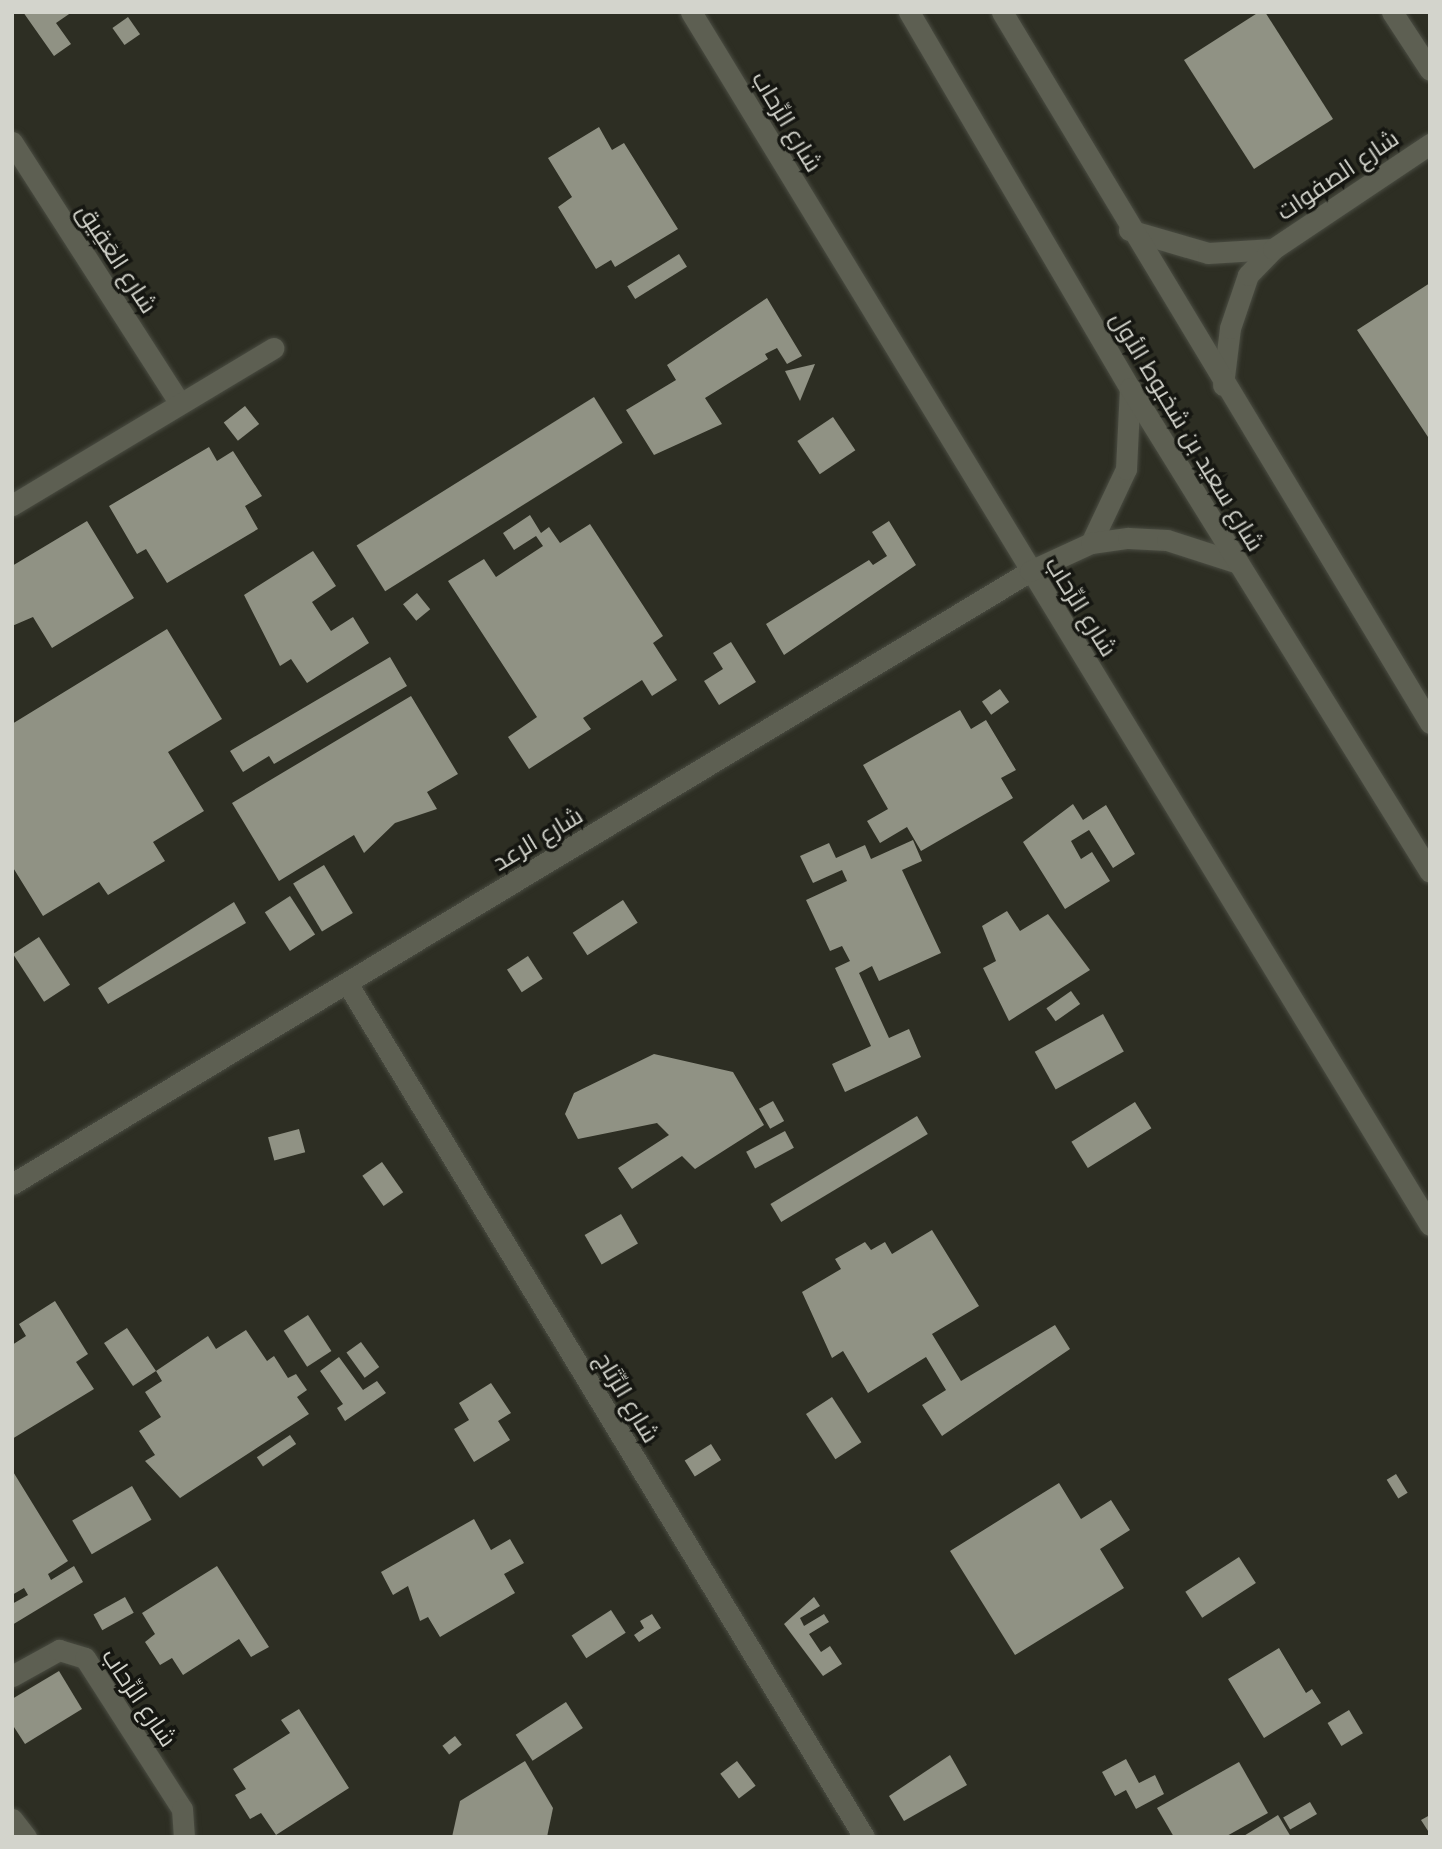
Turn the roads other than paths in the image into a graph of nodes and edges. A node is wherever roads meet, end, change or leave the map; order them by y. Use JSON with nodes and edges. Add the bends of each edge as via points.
{"nodes":[{"id":1,"x":691,"y":12,"type":"edge"},
{"id":2,"x":909,"y":12,"type":"edge"},
{"id":3,"x":1002,"y":12,"type":"edge"},
{"id":4,"x":1391,"y":12,"type":"edge"},
{"id":5,"x":1430,"y":70,"type":"edge"},
{"id":6,"x":12,"y":142,"type":"edge"},
{"id":7,"x":1430,"y":144,"type":"edge"},
{"id":8,"x":1129,"y":230,"type":"junction"},
{"id":9,"x":1273,"y":249,"type":"junction"},
{"id":10,"x":273,"y":348,"type":"dead end"},
{"id":11,"x":1223,"y":384,"type":"junction"},
{"id":12,"x":1130,"y":388,"type":"junction"},
{"id":13,"x":179,"y":402,"type":"junction"},
{"id":14,"x":12,"y":505,"type":"edge"},
{"id":15,"x":1091,"y":543,"type":"junction"},
{"id":16,"x":1238,"y":563,"type":"junction"},
{"id":17,"x":1030,"y":571,"type":"junction"},
{"id":18,"x":1430,"y":723,"type":"edge"},
{"id":19,"x":1430,"y":872,"type":"edge"},
{"id":20,"x":347,"y":983,"type":"junction"},
{"id":21,"x":12,"y":1184,"type":"edge"},
{"id":22,"x":1430,"y":1225,"type":"edge"},
{"id":23,"x":12,"y":1676,"type":"edge"},
{"id":24,"x":12,"y":1819,"type":"edge"},
{"id":25,"x":26,"y":1837,"type":"edge"},
{"id":26,"x":184,"y":1837,"type":"edge"},
{"id":27,"x":864,"y":1837,"type":"edge"}],
"edges":[{"from":1,"to":17,"type":"street","name":"شارع الرِّحاب"},
{"from":2,"to":12,"type":"street","name":"شارع سعيد بن شخبوط الأول"},
{"from":3,"to":8,"type":"street"},
{"from":4,"to":5,"type":"street"},
{"from":6,"to":13,"type":"street","name":"شارع العَقِيق"},
{"from":7,"to":9,"type":"street","name":"شارع الصفوات"},
{"from":8,"to":9,"type":"street","name":"شارع الصفوات","via":[[1208,253]]},
{"from":8,"to":11,"type":"street"},
{"from":9,"to":11,"type":"street","name":"شارع الصفوات","via":[[1248,275],[1238,301]]},
{"from":10,"to":13,"type":"street"},
{"from":11,"to":18,"type":"street"},
{"from":12,"to":15,"type":"street","via":[[1126,469]]},
{"from":12,"to":16,"type":"street","name":"شارع سعيد بن شخبوط الأول"},
{"from":13,"to":14,"type":"street"},
{"from":15,"to":16,"type":"street","name":"شارع الرعد","via":[[1167,540]]},
{"from":15,"to":17,"type":"street","name":"شارع الرعد"},
{"from":16,"to":19,"type":"street","name":"شارع سعيد بن شخبوط الأول"},
{"from":17,"to":20,"type":"street","name":"شارع الرعد"},
{"from":17,"to":22,"type":"street","name":"شارع الرِّحاب"},
{"from":20,"to":21,"type":"street","name":"شارع الرعد"},
{"from":20,"to":27,"type":"street","name":"شارع الرِّتَاج"},
{"from":23,"to":26,"type":"street","name":"شارع الرِّحاب","via":[[58,1650],[85,1658],[181,1809]]},
{"from":24,"to":25,"type":"street"}]}
